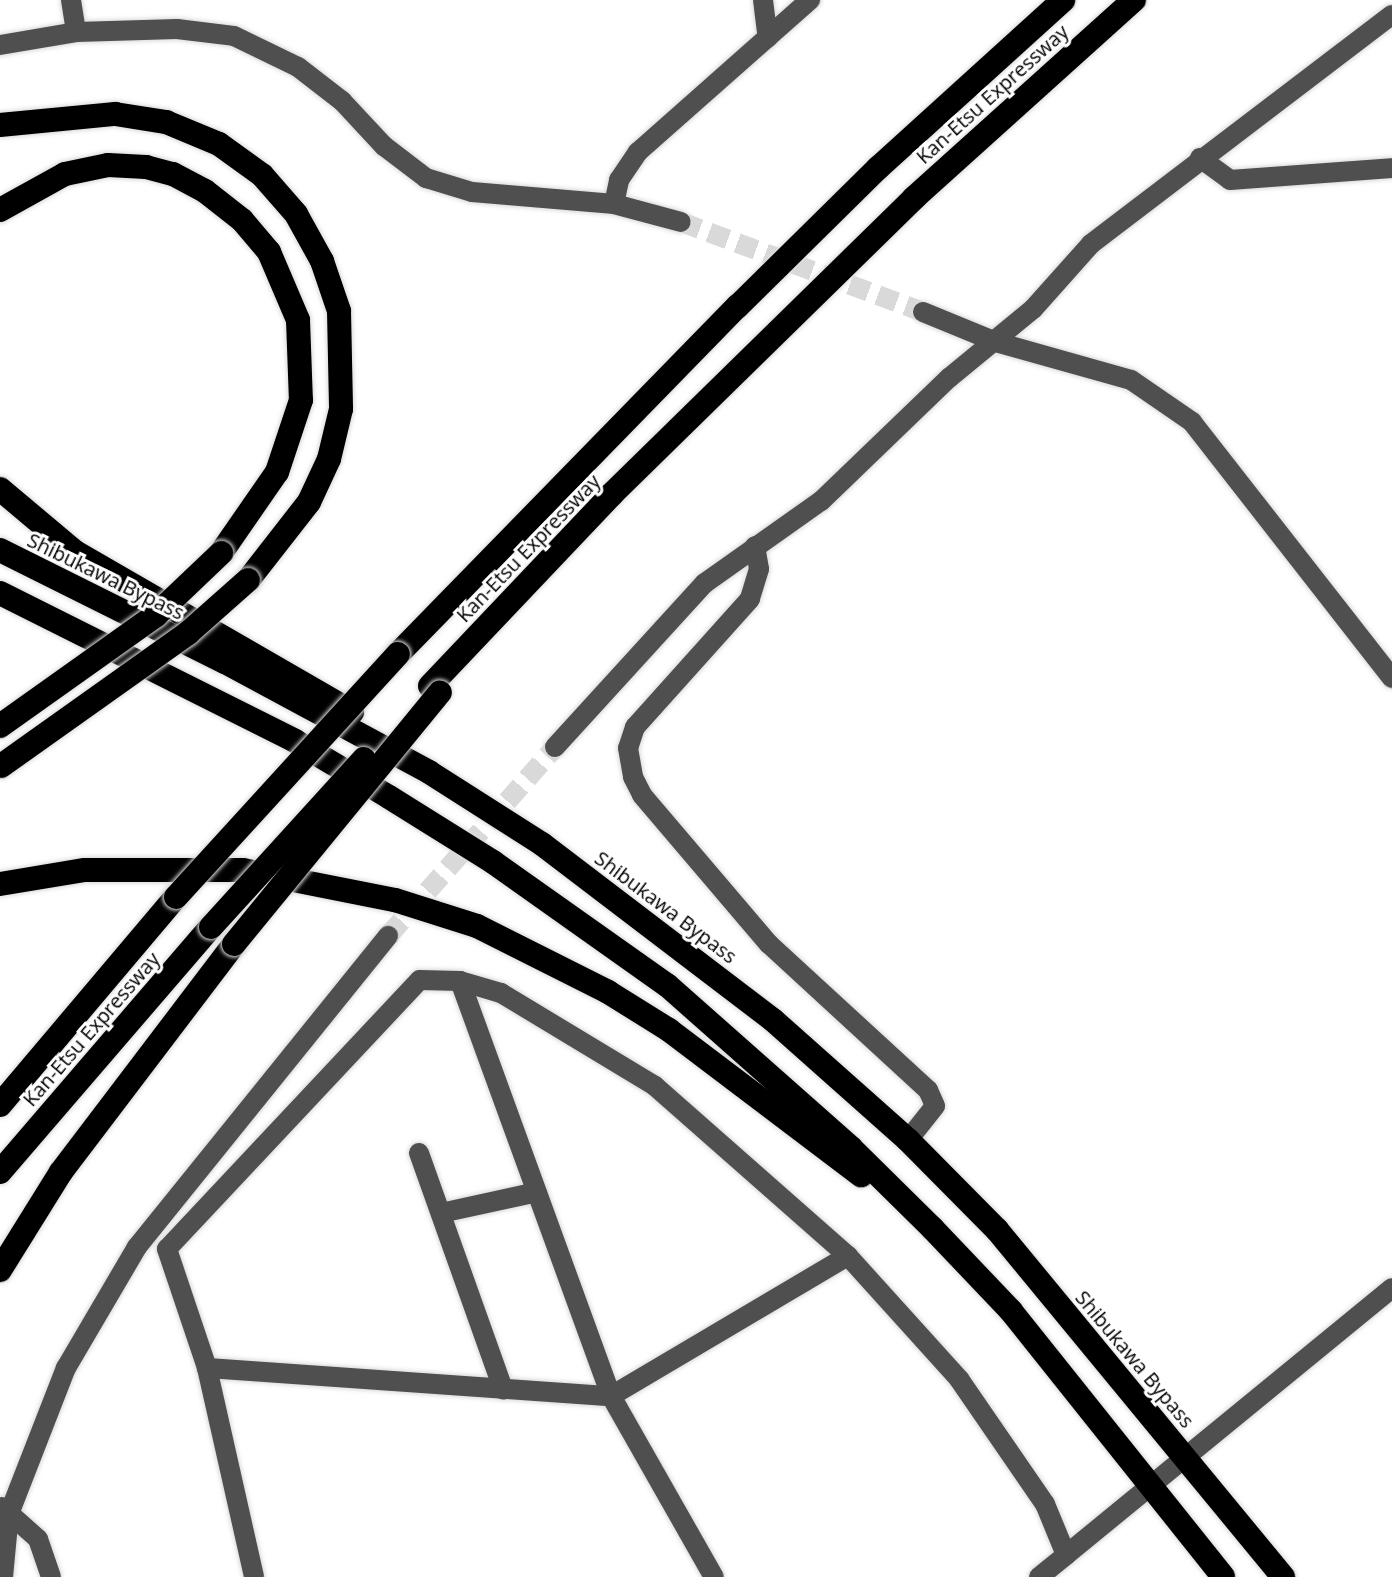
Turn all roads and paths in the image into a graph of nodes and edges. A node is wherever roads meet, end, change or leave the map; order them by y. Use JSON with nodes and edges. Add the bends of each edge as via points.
{"nodes":[{"id":1,"x":71,"y":0,"type":"edge"},
{"id":2,"x":763,"y":0,"type":"edge"},
{"id":3,"x":810,"y":0,"type":"edge"},
{"id":4,"x":1063,"y":0,"type":"edge"},
{"id":5,"x":1134,"y":0,"type":"edge"},
{"id":6,"x":1392,"y":15,"type":"edge"},
{"id":7,"x":76,"y":32,"type":"junction"},
{"id":8,"x":768,"y":38,"type":"junction"},
{"id":9,"x":0,"y":45,"type":"edge"},
{"id":10,"x":0,"y":125,"type":"edge"},
{"id":11,"x":1200,"y":158,"type":"junction"},
{"id":12,"x":1392,"y":168,"type":"edge"},
{"id":13,"x":614,"y":204,"type":"junction"},
{"id":14,"x":0,"y":210,"type":"edge"},
{"id":15,"x":681,"y":222,"type":"tunnel mouth"},
{"id":16,"x":923,"y":312,"type":"tunnel mouth"},
{"id":17,"x":996,"y":342,"type":"junction"},
{"id":18,"x":0,"y":489,"type":"edge"},
{"id":19,"x":755,"y":546,"type":"junction"},
{"id":20,"x":0,"y":550,"type":"edge"},
{"id":21,"x":0,"y":593,"type":"edge"},
{"id":22,"x":1392,"y":678,"type":"edge"},
{"id":23,"x":435,"y":689,"type":"junction"},
{"id":24,"x":0,"y":726,"type":"edge"},
{"id":25,"x":555,"y":747,"type":"tunnel mouth"},
{"id":26,"x":0,"y":766,"type":"edge"},
{"id":27,"x":542,"y":844,"type":"junction"},
{"id":28,"x":0,"y":884,"type":"edge"},
{"id":29,"x":388,"y":936,"type":"tunnel mouth"},
{"id":30,"x":460,"y":981,"type":"junction"},
{"id":31,"x":0,"y":1105,"type":"edge"},
{"id":32,"x":908,"y":1140,"type":"junction"},
{"id":33,"x":419,"y":1153,"type":"dead end"},
{"id":34,"x":0,"y":1172,"type":"edge"},
{"id":35,"x":537,"y":1192,"type":"junction"},
{"id":36,"x":441,"y":1213,"type":"junction"},
{"id":37,"x":933,"y":1229,"type":"junction"},
{"id":38,"x":137,"y":1247,"type":"junction"},
{"id":39,"x":167,"y":1249,"type":"junction"},
{"id":40,"x":848,"y":1256,"type":"junction"},
{"id":41,"x":0,"y":1270,"type":"edge"},
{"id":42,"x":1392,"y":1288,"type":"edge"},
{"id":43,"x":207,"y":1368,"type":"junction"},
{"id":44,"x":503,"y":1389,"type":"junction"},
{"id":45,"x":611,"y":1396,"type":"junction"},
{"id":46,"x":1184,"y":1456,"type":"junction"},
{"id":47,"x":1149,"y":1484,"type":"junction"},
{"id":48,"x":5,"y":1510,"type":"edge"},
{"id":49,"x":1066,"y":1555,"type":"junction"},
{"id":50,"x":3,"y":1577,"type":"edge"},
{"id":51,"x":51,"y":1577,"type":"edge"},
{"id":52,"x":254,"y":1577,"type":"edge"},
{"id":53,"x":714,"y":1577,"type":"edge"},
{"id":54,"x":1039,"y":1577,"type":"edge"},
{"id":55,"x":1223,"y":1577,"type":"edge"},
{"id":56,"x":1283,"y":1577,"type":"edge"}],
"edges":[{"from":1,"to":7,"type":"street"},
{"from":2,"to":8,"type":"street"},
{"from":3,"to":8,"type":"street"},
{"from":4,"to":31,"type":"highway","name":"Kan-Etsu Expressway","bridge":true,"via":[[770,274],[398,654],[176,897]]},
{"from":5,"to":23,"type":"highway","name":"Kan-Etsu Expressway","via":[[902,209],[510,602]]},
{"from":6,"to":11,"type":"street"},
{"from":7,"to":9,"type":"street"},
{"from":7,"to":13,"type":"street","via":[[177,29],[234,36],[298,67],[426,178],[472,192]]},
{"from":8,"to":13,"type":"street","via":[[638,152],[619,180]]},
{"from":10,"to":26,"type":"highway","bridge":true,"via":[[115,114],[166,122],[262,175],[296,214],[322,261],[339,311],[341,409],[329,459],[309,502],[248,580],[188,633]]},
{"from":11,"to":12,"type":"street","via":[[1230,180]]},
{"from":11,"to":17,"type":"street","via":[[1091,244]]},
{"from":13,"to":15,"type":"street"},
{"from":14,"to":24,"type":"highway","bridge":true,"via":[[65,174],[108,165],[173,174],[205,191],[242,220],[269,252],[298,320],[301,400],[277,472],[221,553],[156,615]]},
{"from":16,"to":17,"type":"street"},
{"from":17,"to":19,"type":"street","via":[[949,378],[821,501]]},
{"from":17,"to":22,"type":"street","via":[[1131,380],[1192,422]]},
{"from":18,"to":27,"type":"highway","via":[[75,552],[323,693],[443,770]]},
{"from":19,"to":25,"type":"street","via":[[705,583]]},
{"from":19,"to":32,"type":"street","via":[[759,569],[750,599],[635,727],[628,748],[633,777],[642,795],[769,944],[928,1090],[935,1106]]},
{"from":20,"to":27,"type":"highway","name":"Shibukawa Bypass","via":[[321,712]]},
{"from":21,"to":37,"type":"highway","via":[[295,741],[493,862],[667,985],[851,1148]]},
{"from":23,"to":34,"type":"highway","name":"Kan-Etsu Expressway","bridge":true,"via":[[211,927]]},
{"from":23,"to":41,"type":"highway","bridge":true,"via":[[61,1172]]},
{"from":27,"to":32,"type":"highway","name":"Shibukawa Bypass","via":[[773,1020]]},
{"from":28,"to":37,"type":"highway","via":[[99,870],[243,870],[395,900],[477,926],[608,992],[669,1030]]},
{"from":29,"to":38,"type":"street"},
{"from":30,"to":35,"type":"street"},
{"from":30,"to":39,"type":"street","via":[[420,980]]},
{"from":30,"to":40,"type":"street","via":[[501,993],[655,1086]]},
{"from":32,"to":46,"type":"highway","name":"Shibukawa Bypass","via":[[997,1230]]},
{"from":33,"to":36,"type":"street"},
{"from":35,"to":36,"type":"street"},
{"from":35,"to":45,"type":"street"},
{"from":36,"to":44,"type":"street"},
{"from":37,"to":47,"type":"highway","via":[[1011,1311]]},
{"from":38,"to":39,"type":"street"},
{"from":38,"to":48,"type":"street","via":[[66,1368]]},
{"from":39,"to":43,"type":"street"},
{"from":40,"to":45,"type":"street"},
{"from":40,"to":49,"type":"street","via":[[959,1379],[1045,1504]]},
{"from":42,"to":46,"type":"street"},
{"from":43,"to":44,"type":"street"},
{"from":43,"to":52,"type":"street"},
{"from":44,"to":45,"type":"street"},
{"from":45,"to":53,"type":"street"},
{"from":46,"to":47,"type":"street"},
{"from":46,"to":56,"type":"highway","name":"Shibukawa Bypass"},
{"from":47,"to":49,"type":"street"},
{"from":47,"to":55,"type":"highway"},
{"from":48,"to":50,"type":"street"},
{"from":48,"to":51,"type":"street","via":[[38,1539]]},
{"from":49,"to":54,"type":"street"}]}
